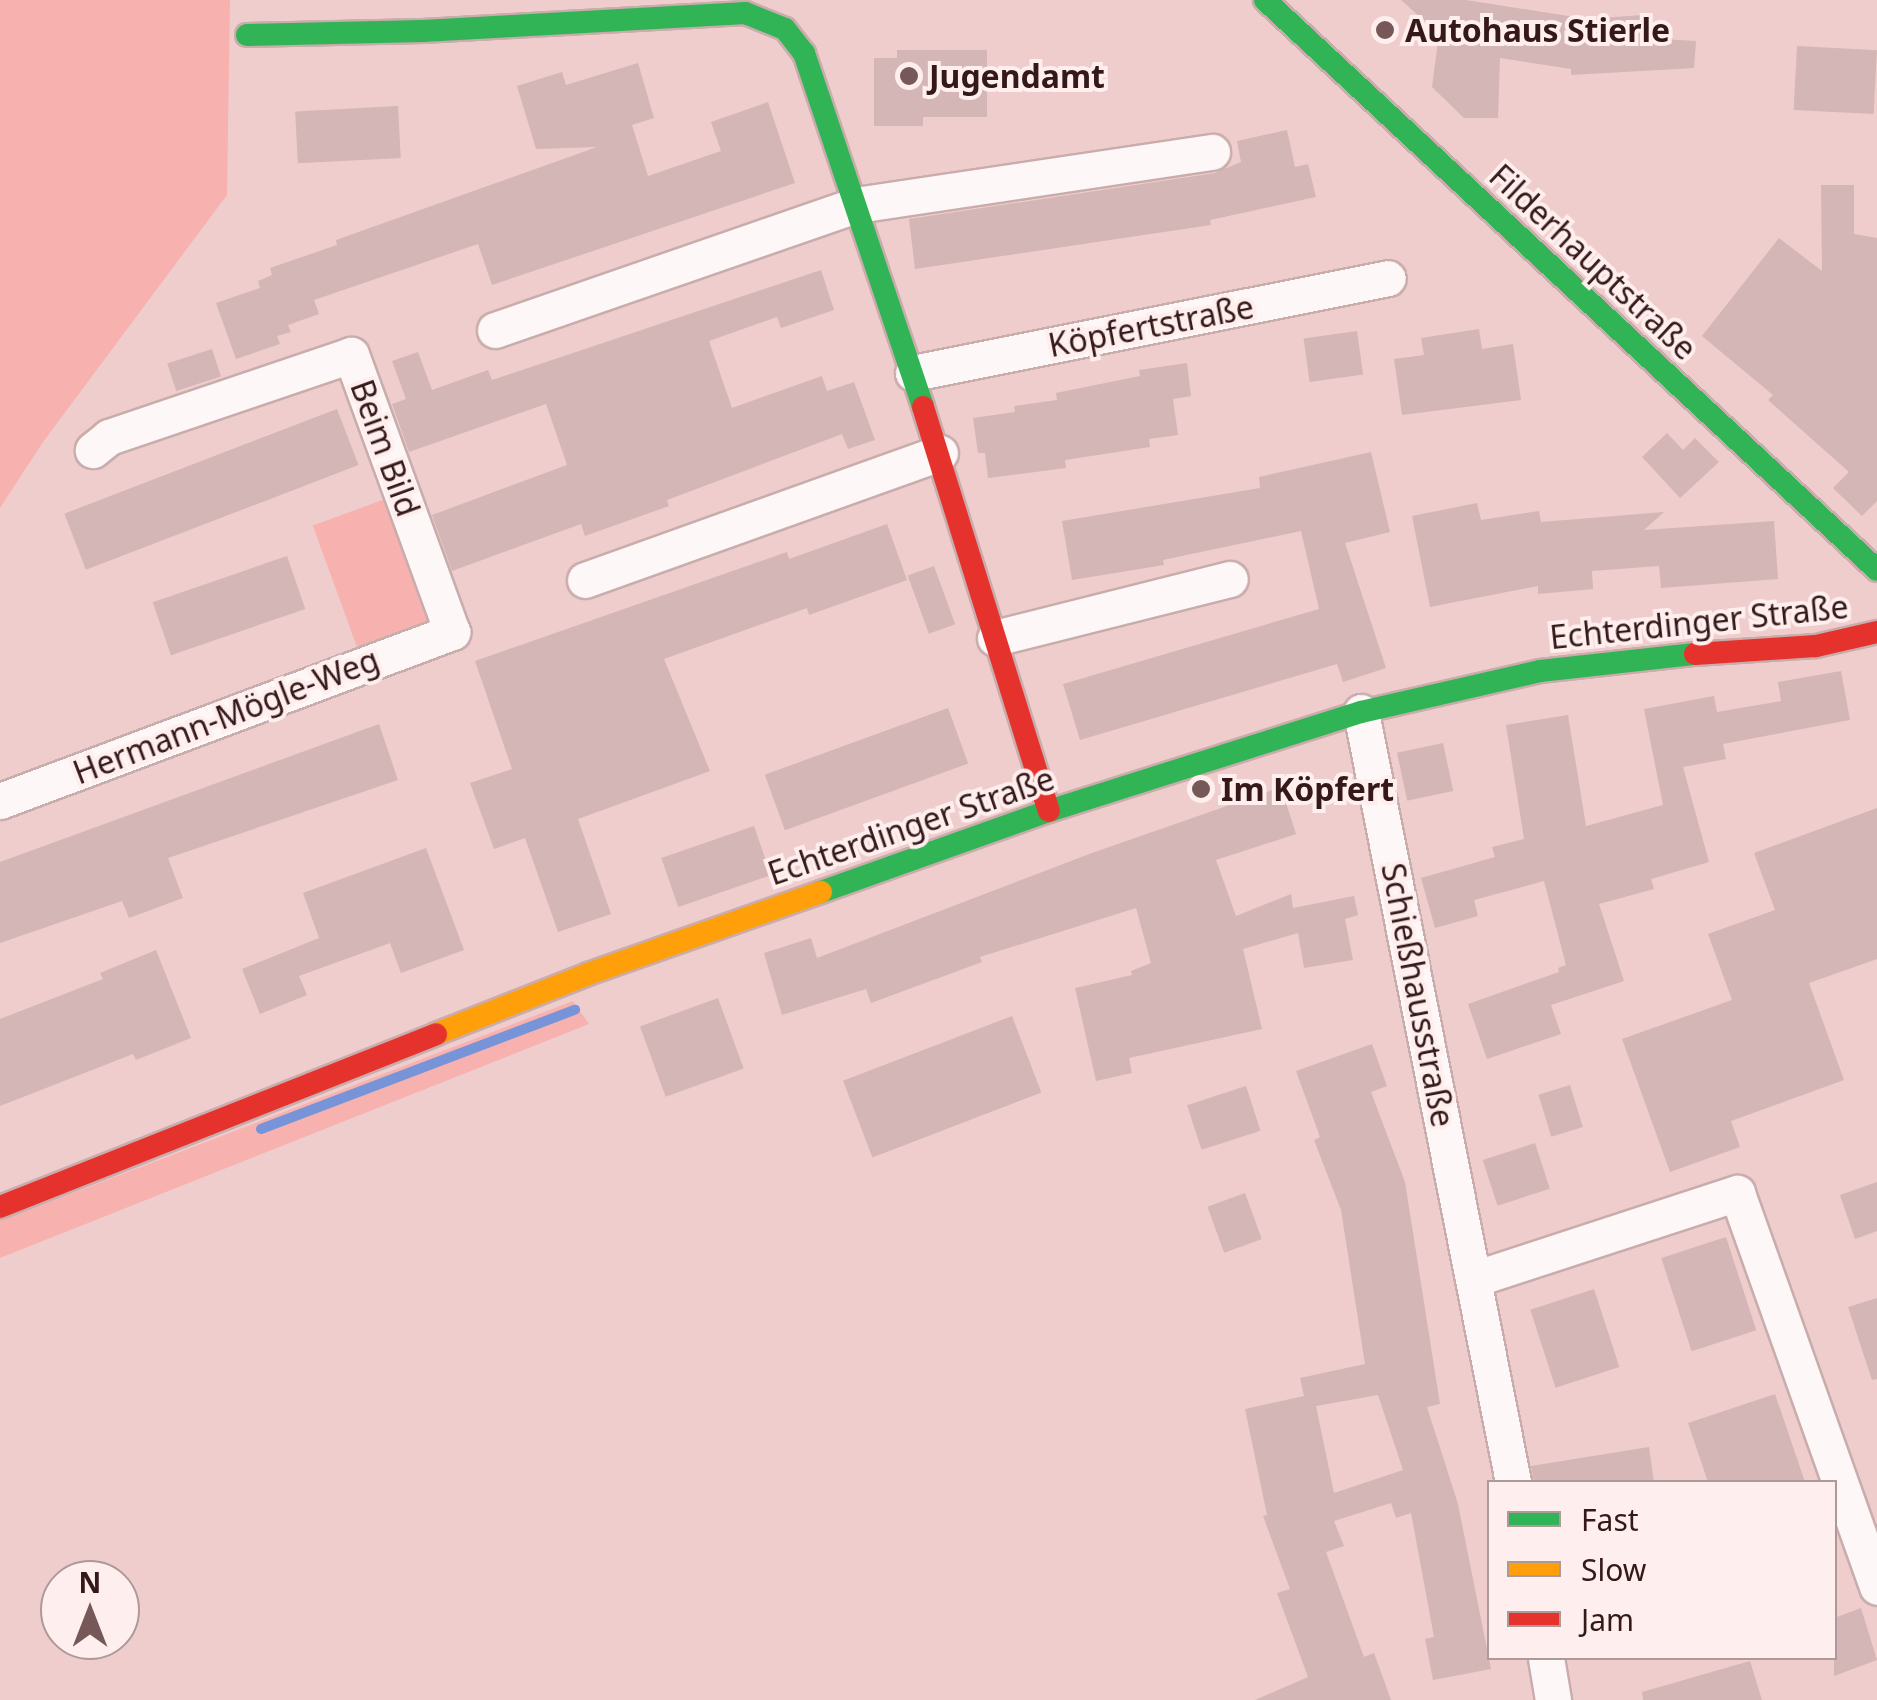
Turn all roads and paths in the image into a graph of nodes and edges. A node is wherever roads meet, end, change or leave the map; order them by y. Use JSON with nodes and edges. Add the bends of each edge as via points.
{"nodes":[{"id":1,"x":1265,"y":0,"type":"edge"},
{"id":2,"x":247,"y":35,"type":"dead end"},
{"id":3,"x":1212,"y":152,"type":"dead end"},
{"id":4,"x":856,"y":205,"type":"junction"},
{"id":5,"x":1388,"y":278,"type":"dead end"},
{"id":6,"x":496,"y":330,"type":"dead end"},
{"id":7,"x":913,"y":374,"type":"junction"},
{"id":8,"x":93,"y":450,"type":"dead end"},
{"id":9,"x":940,"y":454,"type":"junction"},
{"id":10,"x":1877,"y":570,"type":"edge"},
{"id":11,"x":1230,"y":579,"type":"dead end"},
{"id":12,"x":585,"y":580,"type":"dead end"},
{"id":13,"x":452,"y":632,"type":"joint"},
{"id":14,"x":1877,"y":632,"type":"edge"},
{"id":15,"x":996,"y":638,"type":"junction"},
{"id":16,"x":1361,"y":712,"type":"junction"},
{"id":17,"x":0,"y":801,"type":"edge"},
{"id":18,"x":1049,"y":812,"type":"junction"},
{"id":19,"x":0,"y":1207,"type":"edge"},
{"id":20,"x":1474,"y":1278,"type":"junction"},
{"id":21,"x":1513,"y":1480,"type":"edge"},
{"id":22,"x":1877,"y":1587,"type":"edge"},
{"id":23,"x":1546,"y":1660,"type":"edge"},
{"id":24,"x":1553,"y":1700,"type":"edge"}],
"edges":[{"from":1,"to":10,"type":"street","name":"Filderhauptstraße"},
{"from":2,"to":4,"type":"street","via":[[745,13],[785,29],[804,53]]},
{"from":3,"to":4,"type":"street"},
{"from":4,"to":6,"type":"street"},
{"from":4,"to":7,"type":"street"},
{"from":5,"to":7,"type":"street","name":"Köpfertstraße"},
{"from":7,"to":9,"type":"street"},
{"from":8,"to":13,"type":"street","name":"Beim Bild","via":[[109,438],[351,354]]},
{"from":9,"to":12,"type":"street"},
{"from":9,"to":15,"type":"street"},
{"from":11,"to":15,"type":"street"},
{"from":13,"to":17,"type":"street","name":"Hermann-Mögle-Weg"},
{"from":14,"to":16,"type":"street","name":"Echterdinger Straße","via":[[1816,646],[1540,671]]},
{"from":15,"to":18,"type":"street"},
{"from":16,"to":18,"type":"street","name":"Echterdinger Straße"},
{"from":16,"to":20,"type":"street","name":"Schießhausstraße"},
{"from":18,"to":19,"type":"street","name":"Echterdinger Straße","via":[[588,974]]},
{"from":20,"to":21,"type":"street","name":"Schießhausstraße"},
{"from":20,"to":22,"type":"street","via":[[1736,1193]]},
{"from":23,"to":24,"type":"street"}]}
